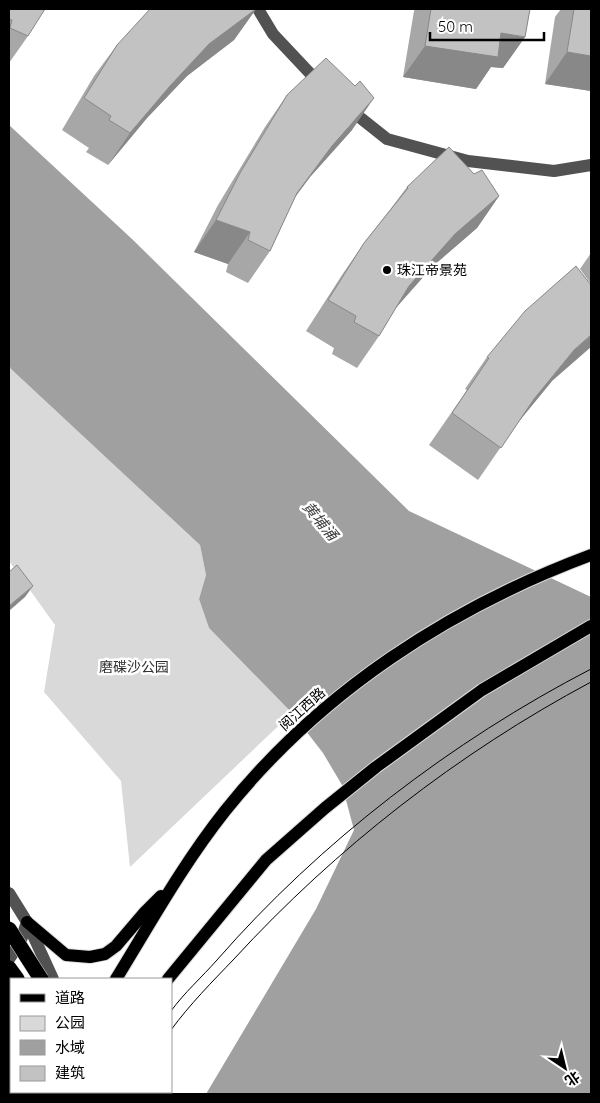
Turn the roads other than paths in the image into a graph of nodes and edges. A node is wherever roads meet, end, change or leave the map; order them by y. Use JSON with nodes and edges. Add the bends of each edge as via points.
{"nodes":[{"id":1,"x":258,"y":9,"type":"edge"},
{"id":2,"x":591,"y":165,"type":"edge"},
{"id":3,"x":591,"y":556,"type":"edge"},
{"id":4,"x":591,"y":626,"type":"edge"},
{"id":5,"x":174,"y":884,"type":"junction"},
{"id":6,"x":9,"y":893,"type":"edge"},
{"id":7,"x":27,"y":922,"type":"junction"},
{"id":8,"x":9,"y":929,"type":"edge"},
{"id":9,"x":9,"y":959,"type":"edge"},
{"id":10,"x":40,"y":978,"type":"edge"},
{"id":11,"x":52,"y":978,"type":"edge"},
{"id":12,"x":117,"y":978,"type":"edge"},
{"id":13,"x":169,"y":978,"type":"edge"}],
"edges":[{"from":1,"to":2,"type":"street","via":[[273,34],[337,99],[388,139],[468,161],[554,171]]},
{"from":3,"to":5,"type":"main road","name":"阅江西路","via":[[552,570],[469,610],[410,644],[339,695],[261,768],[224,812]]},
{"from":4,"to":13,"type":"main road","via":[[482,690],[325,808],[266,860]]},
{"from":5,"to":7,"type":"main road","via":[[105,954],[66,955]]},
{"from":5,"to":12,"type":"main road","name":"阅江西路"},
{"from":6,"to":7,"type":"street"},
{"from":7,"to":9,"type":"street","via":[[20,943]]},
{"from":7,"to":11,"type":"street"},
{"from":8,"to":10,"type":"highway","bridge":true}]}
